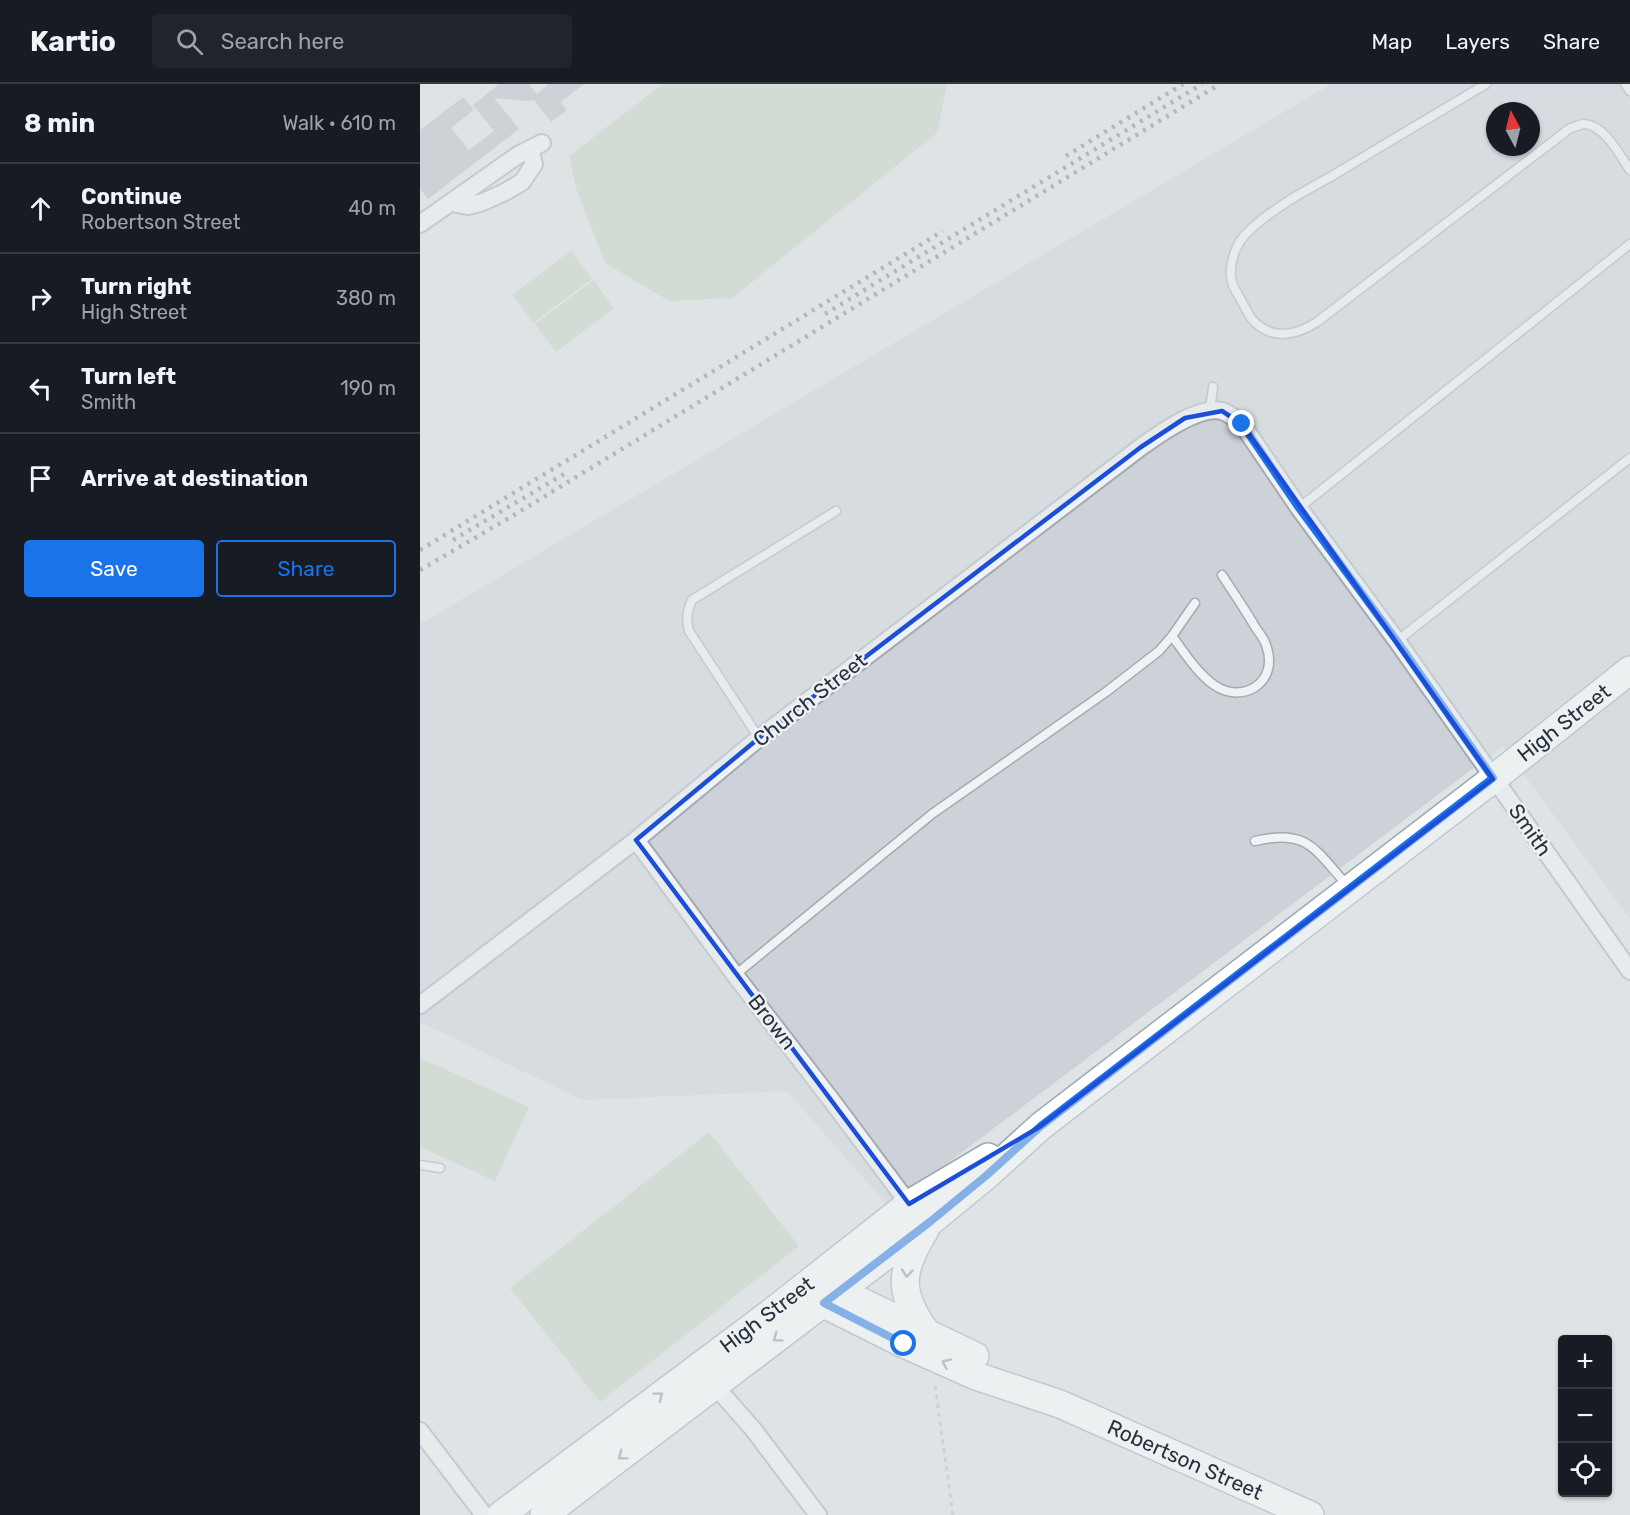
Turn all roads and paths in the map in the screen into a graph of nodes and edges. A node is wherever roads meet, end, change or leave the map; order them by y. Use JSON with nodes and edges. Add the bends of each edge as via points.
{"nodes":[{"id":1,"x":1486,"y":84,"type":"edge"},
{"id":2,"x":1625,"y":84,"type":"edge"},
{"id":3,"x":1630,"y":91,"type":"edge"},
{"id":4,"x":1630,"y":170,"type":"edge"},
{"id":5,"x":452,"y":202,"type":"junction"},
{"id":6,"x":420,"y":224,"type":"edge"},
{"id":7,"x":1630,"y":244,"type":"edge"},
{"id":8,"x":1213,"y":387,"type":"dead end"},
{"id":9,"x":1210,"y":410,"type":"junction"},
{"id":10,"x":1630,"y":458,"type":"edge"},
{"id":11,"x":1299,"y":508,"type":"junction"},
{"id":12,"x":836,"y":511,"type":"dead end"},
{"id":13,"x":1222,"y":575,"type":"dead end"},
{"id":14,"x":1195,"y":603,"type":"dead end"},
{"id":15,"x":1172,"y":636,"type":"junction"},
{"id":16,"x":1397,"y":641,"type":"junction"},
{"id":17,"x":1630,"y":670,"type":"edge"},
{"id":18,"x":759,"y":738,"type":"junction"},
{"id":19,"x":1493,"y":778,"type":"junction"},
{"id":20,"x":636,"y":840,"type":"junction"},
{"id":21,"x":1255,"y":841,"type":"dead end"},
{"id":22,"x":1350,"y":888,"type":"junction"},
{"id":23,"x":1630,"y":971,"type":"edge"},
{"id":24,"x":735,"y":975,"type":"junction"},
{"id":25,"x":420,"y":1005,"type":"edge"},
{"id":26,"x":1041,"y":1126,"type":"junction"},
{"id":27,"x":420,"y":1165,"type":"edge"},
{"id":28,"x":440,"y":1168,"type":"dead end"},
{"id":29,"x":909,"y":1204,"type":"junction"},
{"id":30,"x":931,"y":1221,"type":"junction"},
{"id":31,"x":818,"y":1291,"type":"junction"},
{"id":32,"x":926,"y":1332,"type":"junction"},
{"id":33,"x":715,"y":1386,"type":"junction"},
{"id":34,"x":935,"y":1386,"type":"dead end"},
{"id":35,"x":1060,"y":1404,"type":"junction"},
{"id":36,"x":420,"y":1431,"type":"edge"},
{"id":37,"x":484,"y":1515,"type":"edge"},
{"id":38,"x":501,"y":1515,"type":"edge"},
{"id":39,"x":544,"y":1515,"type":"edge"},
{"id":40,"x":818,"y":1515,"type":"edge"},
{"id":41,"x":953,"y":1515,"type":"edge"},
{"id":42,"x":1310,"y":1515,"type":"edge"}],
"edges":[{"from":1,"to":4,"type":"lane","via":[[1296,197],[1243,237],[1230,269],[1232,284],[1252,319],[1277,334],[1292,334],[1317,322],[1569,129],[1584,124],[1597,128]]},
{"from":2,"to":3,"type":"lane"},
{"from":5,"to":5,"type":"street","via":[[512,159],[536,146],[534,164],[522,182],[483,202],[468,206]]},
{"from":5,"to":6,"type":"street"},
{"from":7,"to":11,"type":"lane"},
{"from":8,"to":9,"type":"lane"},
{"from":9,"to":11,"type":"street","name":"Smith","via":[[1222,411],[1242,424]]},
{"from":9,"to":18,"type":"street","name":"Church Street","via":[[1185,418],[1141,447]]},
{"from":10,"to":16,"type":"lane"},
{"from":11,"to":16,"type":"street","name":"Smith"},
{"from":12,"to":18,"type":"lane","via":[[692,600],[688,609],[689,632]]},
{"from":13,"to":15,"type":"lane","via":[[1266,645],[1268,674],[1259,685],[1226,692],[1212,684]]},
{"from":14,"to":15,"type":"lane"},
{"from":15,"to":24,"type":"lane","via":[[1159,651],[1106,692],[932,814]]},
{"from":16,"to":19,"type":"street","name":"Smith"},
{"from":17,"to":19,"type":"main road","name":"High Street"},
{"from":18,"to":20,"type":"street","name":"Church Street"},
{"from":19,"to":22,"type":"main road","name":"High Street"},
{"from":19,"to":23,"type":"street","name":"Smith"},
{"from":20,"to":24,"type":"street","name":"Brown"},
{"from":20,"to":25,"type":"street","name":"Church Street"},
{"from":21,"to":22,"type":"lane","via":[[1286,836],[1302,840]]},
{"from":22,"to":26,"type":"main road","name":"High Street"},
{"from":24,"to":29,"type":"street","name":"Brown"},
{"from":26,"to":29,"type":"main road","name":"High Street"},
{"from":26,"to":30,"type":"main road","name":"High Street"},
{"from":27,"to":28,"type":"lane"},
{"from":29,"to":31,"type":"main road","name":"High Street"},
{"from":30,"to":31,"type":"main road","name":"High Street"},
{"from":30,"to":32,"type":"main road","one_way":true,"via":[[910,1257],[905,1279],[911,1309]]},
{"from":31,"to":32,"type":"main road","name":"Robertson Street"},
{"from":31,"to":33,"type":"main road","name":"High Street","one_way":true},
{"from":35,"to":31,"type":"main road","name":"Robertson Street","one_way":true,"via":[[975,1376],[904,1344]]},
{"from":38,"to":31,"type":"main road","name":"High Street","one_way":true},
{"from":32,"to":35,"type":"main road","name":"Robertson Street","via":[[1000,1368]]},
{"from":33,"to":39,"type":"main road","name":"High Street","one_way":true},
{"from":33,"to":40,"type":"street"},
{"from":34,"to":41,"type":"path"},
{"from":35,"to":42,"type":"main road","name":"Robertson Street"},
{"from":36,"to":37,"type":"street"}]}
